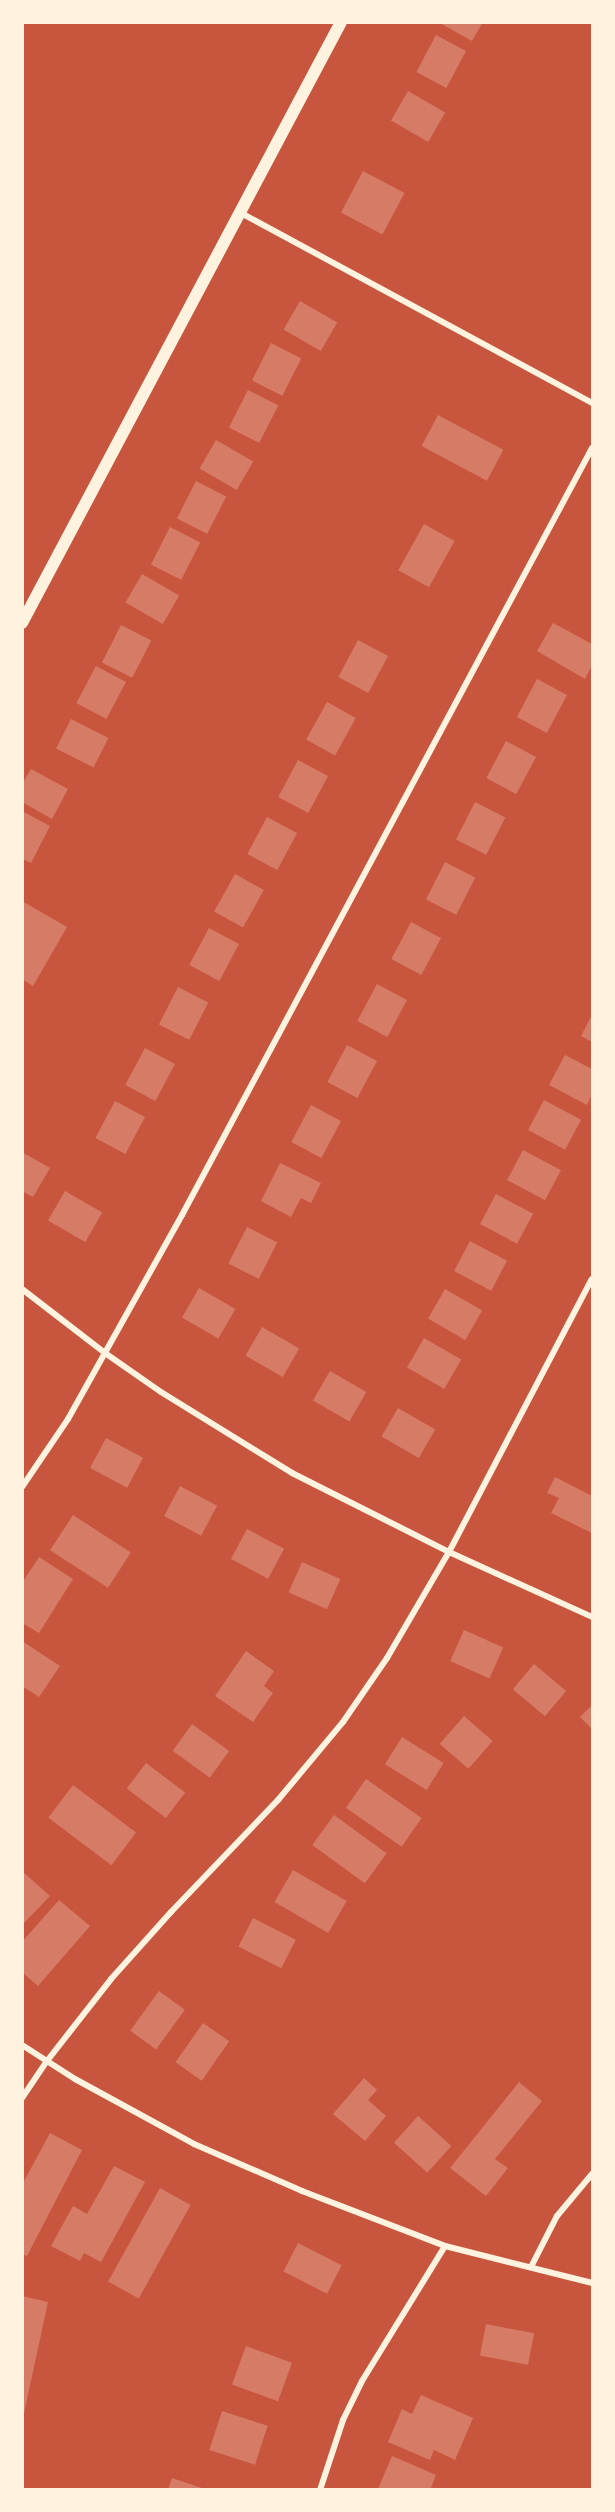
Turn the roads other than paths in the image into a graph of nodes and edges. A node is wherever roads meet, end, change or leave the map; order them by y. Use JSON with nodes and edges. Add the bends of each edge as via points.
{"nodes":[{"id":1,"x":342,"y":22,"type":"edge"},
{"id":2,"x":241,"y":213,"type":"junction"},
{"id":3,"x":592,"y":403,"type":"edge"},
{"id":4,"x":592,"y":448,"type":"edge"},
{"id":5,"x":22,"y":623,"type":"edge"},
{"id":6,"x":592,"y":1278,"type":"edge"},
{"id":7,"x":22,"y":1289,"type":"edge"},
{"id":8,"x":105,"y":1353,"type":"junction"},
{"id":9,"x":22,"y":1486,"type":"edge"},
{"id":10,"x":449,"y":1552,"type":"junction"},
{"id":11,"x":592,"y":1617,"type":"edge"},
{"id":12,"x":22,"y":2045,"type":"edge"},
{"id":13,"x":47,"y":2061,"type":"junction"},
{"id":14,"x":22,"y":2098,"type":"edge"},
{"id":15,"x":592,"y":2174,"type":"edge"},
{"id":16,"x":445,"y":2246,"type":"junction"},
{"id":17,"x":531,"y":2267,"type":"junction"},
{"id":18,"x":592,"y":2283,"type":"edge"},
{"id":19,"x":320,"y":2490,"type":"edge"}],
"edges":[{"from":1,"to":2,"type":"main road"},
{"from":2,"to":3,"type":"street"},
{"from":2,"to":5,"type":"main road"},
{"from":4,"to":8,"type":"street"},
{"from":6,"to":10,"type":"street"},
{"from":7,"to":8,"type":"street"},
{"from":8,"to":9,"type":"street","via":[[68,1419]]},
{"from":8,"to":10,"type":"street","via":[[292,1473]]},
{"from":10,"to":11,"type":"street"},
{"from":10,"to":13,"type":"street","via":[[387,1658],[343,1722],[278,1800],[111,1979]]},
{"from":12,"to":13,"type":"street"},
{"from":13,"to":14,"type":"street"},
{"from":13,"to":16,"type":"street","via":[[194,2144]]},
{"from":15,"to":17,"type":"street","via":[[558,2217]]},
{"from":16,"to":17,"type":"street"},
{"from":16,"to":19,"type":"street","via":[[362,2381],[343,2420]]},
{"from":17,"to":18,"type":"street"}]}
